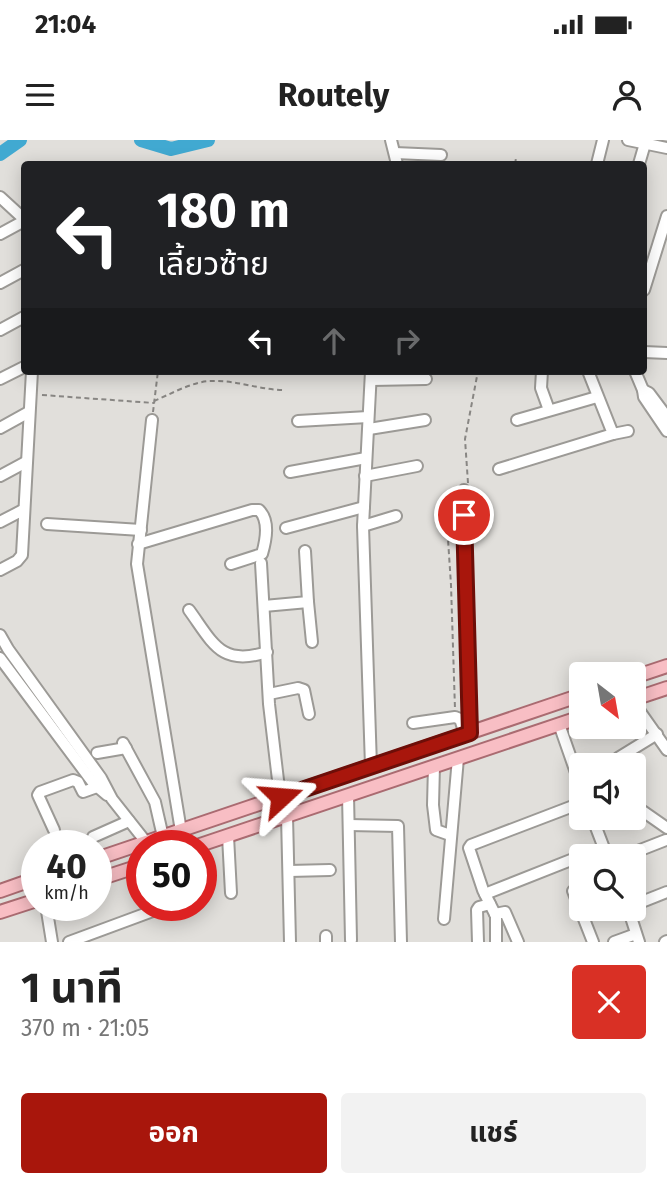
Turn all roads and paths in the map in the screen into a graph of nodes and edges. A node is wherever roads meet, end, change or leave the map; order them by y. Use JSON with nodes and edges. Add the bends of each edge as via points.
{"nodes":[{"id":1,"x":391,"y":140,"type":"edge"},
{"id":2,"x":603,"y":140,"type":"edge"},
{"id":3,"x":628,"y":140,"type":"edge"},
{"id":4,"x":646,"y":143,"type":"edge"},
{"id":5,"x":667,"y":148,"type":"edge"},
{"id":6,"x":441,"y":155,"type":"dead end"},
{"id":7,"x":516,"y":158,"type":"dead end"},
{"id":8,"x":396,"y":159,"type":"edge"},
{"id":9,"x":516,"y":161,"type":"edge"},
{"id":10,"x":598,"y":161,"type":"edge"},
{"id":11,"x":640,"y":161,"type":"edge"},
{"id":12,"x":0,"y":198,"type":"edge"},
{"id":13,"x":667,"y":216,"type":"edge"},
{"id":14,"x":21,"y":217,"type":"edge"},
{"id":15,"x":21,"y":222,"type":"edge"},
{"id":16,"x":0,"y":234,"type":"edge"},
{"id":17,"x":21,"y":272,"type":"edge"},
{"id":18,"x":647,"y":280,"type":"edge"},
{"id":19,"x":0,"y":283,"type":"edge"},
{"id":20,"x":21,"y":319,"type":"edge"},
{"id":21,"x":0,"y":330,"type":"edge"},
{"id":22,"x":647,"y":352,"type":"edge"},
{"id":23,"x":667,"y":353,"type":"edge"},
{"id":24,"x":21,"y":368,"type":"edge"},
{"id":25,"x":32,"y":375,"type":"edge"},
{"id":26,"x":157,"y":375,"type":"edge"},
{"id":27,"x":371,"y":375,"type":"edge"},
{"id":28,"x":542,"y":375,"type":"edge"},
{"id":29,"x":589,"y":375,"type":"edge"},
{"id":30,"x":637,"y":375,"type":"edge"},
{"id":31,"x":0,"y":379,"type":"edge"},
{"id":32,"x":426,"y":379,"type":"dead end"},
{"id":33,"x":284,"y":390,"type":"dead end"},
{"id":34,"x":643,"y":390,"type":"junction"},
{"id":35,"x":42,"y":396,"type":"dead end"},
{"id":36,"x":597,"y":397,"type":"junction"},
{"id":37,"x":154,"y":402,"type":"junction"},
{"id":38,"x":549,"y":410,"type":"junction"},
{"id":39,"x":29,"y":412,"type":"junction"},
{"id":40,"x":368,"y":417,"type":"junction"},
{"id":41,"x":667,"y":417,"type":"edge"},
{"id":42,"x":152,"y":420,"type":"joint"},
{"id":43,"x":425,"y":420,"type":"dead end"},
{"id":44,"x":517,"y":420,"type":"dead end"},
{"id":45,"x":298,"y":422,"type":"dead end"},
{"id":46,"x":0,"y":428,"type":"edge"},
{"id":47,"x":369,"y":429,"type":"junction"},
{"id":48,"x":628,"y":431,"type":"dead end"},
{"id":49,"x":667,"y":431,"type":"edge"},
{"id":50,"x":613,"y":434,"type":"junction"},
{"id":51,"x":366,"y":457,"type":"junction"},
{"id":52,"x":26,"y":462,"type":"junction"},
{"id":53,"x":417,"y":466,"type":"dead end"},
{"id":54,"x":499,"y":470,"type":"dead end"},
{"id":55,"x":290,"y":472,"type":"dead end"},
{"id":56,"x":0,"y":476,"type":"edge"},
{"id":57,"x":365,"y":477,"type":"junction"},
{"id":58,"x":464,"y":490,"type":"dead end"},
{"id":59,"x":364,"y":507,"type":"junction"},
{"id":60,"x":23,"y":510,"type":"junction"},
{"id":61,"x":396,"y":516,"type":"dead end"},
{"id":62,"x":0,"y":522,"type":"edge"},
{"id":63,"x":47,"y":524,"type":"dead end"},
{"id":64,"x":363,"y":526,"type":"junction"},
{"id":65,"x":286,"y":528,"type":"dead end"},
{"id":66,"x":141,"y":530,"type":"junction"},
{"id":67,"x":138,"y":544,"type":"junction"},
{"id":68,"x":305,"y":551,"type":"dead end"},
{"id":69,"x":232,"y":564,"type":"dead end"},
{"id":70,"x":261,"y":564,"type":"dead end"},
{"id":71,"x":0,"y":570,"type":"edge"},
{"id":72,"x":308,"y":602,"type":"junction"},
{"id":73,"x":264,"y":606,"type":"junction"},
{"id":74,"x":189,"y":610,"type":"dead end"},
{"id":75,"x":1,"y":639,"type":"edge"},
{"id":76,"x":312,"y":642,"type":"dead end"},
{"id":77,"x":267,"y":652,"type":"junction"},
{"id":78,"x":0,"y":658,"type":"edge"},
{"id":79,"x":667,"y":666,"type":"edge"},
{"id":80,"x":646,"y":673,"type":"edge"},
{"id":81,"x":667,"y":688,"type":"edge"},
{"id":82,"x":269,"y":694,"type":"junction"},
{"id":83,"x":646,"y":696,"type":"edge"},
{"id":84,"x":569,"y":699,"type":"edge"},
{"id":85,"x":46,"y":710,"type":"junction"},
{"id":86,"x":309,"y":714,"type":"dead end"},
{"id":87,"x":646,"y":718,"type":"edge"},
{"id":88,"x":569,"y":721,"type":"edge"},
{"id":89,"x":413,"y":723,"type":"dead end"},
{"id":90,"x":559,"y":724,"type":"junction"},
{"id":91,"x":468,"y":734,"type":"junction"},
{"id":92,"x":657,"y":734,"type":"junction"},
{"id":93,"x":667,"y":750,"type":"edge"},
{"id":94,"x":97,"y":753,"type":"dead end"},
{"id":95,"x":571,"y":753,"type":"edge"},
{"id":96,"x":626,"y":753,"type":"edge"},
{"id":97,"x":458,"y":758,"type":"junction"},
{"id":98,"x":371,"y":766,"type":"junction"},
{"id":99,"x":433,"y":766,"type":"junction"},
{"id":100,"x":97,"y":787,"type":"junction"},
{"id":101,"x":348,"y":795,"type":"junction"},
{"id":102,"x":281,"y":797,"type":"junction"},
{"id":103,"x":112,"y":799,"type":"junction"},
{"id":104,"x":569,"y":808,"type":"edge"},
{"id":105,"x":646,"y":813,"type":"edge"},
{"id":106,"x":287,"y":816,"type":"junction"},
{"id":107,"x":129,"y":821,"type":"junction"},
{"id":108,"x":349,"y":825,"type":"junction"},
{"id":109,"x":667,"y":828,"type":"edge"},
{"id":110,"x":54,"y":830,"type":"dead end"},
{"id":111,"x":109,"y":830,"type":"edge"},
{"id":112,"x":136,"y":830,"type":"edge"},
{"id":113,"x":161,"y":830,"type":"edge"},
{"id":114,"x":181,"y":830,"type":"edge"},
{"id":115,"x":184,"y":830,"type":"edge"},
{"id":116,"x":450,"y":835,"type":"junction"},
{"id":117,"x":228,"y":836,"type":"junction"},
{"id":118,"x":217,"y":840,"type":"edge"},
{"id":119,"x":666,"y":840,"type":"edge"},
{"id":120,"x":646,"y":848,"type":"edge"},
{"id":121,"x":569,"y":862,"type":"edge"},
{"id":122,"x":330,"y":870,"type":"dead end"},
{"id":123,"x":289,"y":871,"type":"junction"},
{"id":124,"x":21,"y":884,"type":"edge"},
{"id":125,"x":0,"y":891,"type":"edge"},
{"id":126,"x":667,"y":892,"type":"edge"},
{"id":127,"x":231,"y":893,"type":"dead end"},
{"id":128,"x":646,"y":900,"type":"edge"},
{"id":129,"x":490,"y":904,"type":"junction"},
{"id":130,"x":21,"y":905,"type":"edge"},
{"id":131,"x":0,"y":912,"type":"edge"},
{"id":132,"x":444,"y":919,"type":"dead end"},
{"id":133,"x":49,"y":921,"type":"edge"},
{"id":134,"x":126,"y":921,"type":"edge"},
{"id":135,"x":585,"y":921,"type":"edge"},
{"id":136,"x":632,"y":921,"type":"edge"},
{"id":137,"x":638,"y":938,"type":"edge"},
{"id":138,"x":351,"y":940,"type":"dead end"},
{"id":139,"x":618,"y":941,"type":"edge"},
{"id":140,"x":52,"y":942,"type":"edge"},
{"id":141,"x":69,"y":942,"type":"edge"},
{"id":142,"x":290,"y":942,"type":"edge"},
{"id":143,"x":401,"y":942,"type":"edge"},
{"id":144,"x":478,"y":942,"type":"edge"},
{"id":145,"x":496,"y":942,"type":"edge"},
{"id":146,"x":518,"y":942,"type":"edge"},
{"id":147,"x":593,"y":942,"type":"edge"}],
"edges":[{"from":1,"to":8,"type":"street"},
{"from":2,"to":10,"type":"street"},
{"from":3,"to":4,"type":"street"},
{"from":4,"to":5,"type":"street"},
{"from":4,"to":11,"type":"street"},
{"from":6,"to":8,"type":"street"},
{"from":7,"to":9,"type":"path"},
{"from":12,"to":14,"type":"street"},
{"from":13,"to":18,"type":"street"},
{"from":15,"to":16,"type":"street"},
{"from":17,"to":19,"type":"street"},
{"from":20,"to":21,"type":"street"},
{"from":22,"to":23,"type":"street"},
{"from":24,"to":31,"type":"street"},
{"from":25,"to":39,"type":"street"},
{"from":26,"to":37,"type":"path"},
{"from":27,"to":32,"type":"street"},
{"from":27,"to":40,"type":"street"},
{"from":28,"to":38,"type":"street"},
{"from":29,"to":36,"type":"street"},
{"from":30,"to":34,"type":"street"},
{"from":33,"to":37,"type":"path","via":[[211,381]]},
{"from":34,"to":41,"type":"street"},
{"from":34,"to":49,"type":"street"},
{"from":35,"to":37,"type":"path"},
{"from":36,"to":38,"type":"street"},
{"from":36,"to":50,"type":"street"},
{"from":37,"to":42,"type":"path"},
{"from":38,"to":44,"type":"street"},
{"from":39,"to":46,"type":"street"},
{"from":39,"to":52,"type":"street"},
{"from":40,"to":45,"type":"street"},
{"from":40,"to":47,"type":"street"},
{"from":42,"to":66,"type":"street"},
{"from":43,"to":47,"type":"street"},
{"from":47,"to":51,"type":"street"},
{"from":48,"to":50,"type":"street"},
{"from":50,"to":54,"type":"street"},
{"from":51,"to":55,"type":"street"},
{"from":51,"to":57,"type":"street"},
{"from":52,"to":56,"type":"street"},
{"from":52,"to":60,"type":"street"},
{"from":53,"to":57,"type":"street"},
{"from":57,"to":59,"type":"street"},
{"from":58,"to":91,"type":"street"},
{"from":59,"to":64,"type":"street"},
{"from":59,"to":65,"type":"street"},
{"from":60,"to":62,"type":"street"},
{"from":60,"to":71,"type":"street","via":[[20,559]]},
{"from":61,"to":64,"type":"street"},
{"from":63,"to":66,"type":"street"},
{"from":64,"to":98,"type":"street"},
{"from":66,"to":67,"type":"street"},
{"from":67,"to":69,"type":"street","via":[[259,510],[266,523],[262,554]]},
{"from":67,"to":114,"type":"street","via":[[137,564]]},
{"from":68,"to":72,"type":"street"},
{"from":70,"to":73,"type":"street"},
{"from":72,"to":73,"type":"street"},
{"from":72,"to":76,"type":"street"},
{"from":73,"to":77,"type":"street"},
{"from":74,"to":77,"type":"street","via":[[225,655],[248,658]]},
{"from":75,"to":85,"type":"street"},
{"from":77,"to":82,"type":"street"},
{"from":78,"to":85,"type":"street"},
{"from":79,"to":80,"type":"main road"},
{"from":81,"to":83,"type":"main road"},
{"from":82,"to":86,"type":"street","via":[[303,690]]},
{"from":82,"to":102,"type":"street"},
{"from":84,"to":91,"type":"main road"},
{"from":85,"to":100,"type":"street"},
{"from":85,"to":103,"type":"street","via":[[101,778]]},
{"from":87,"to":92,"type":"street"},
{"from":88,"to":90,"type":"main road"},
{"from":89,"to":91,"type":"street","via":[[455,718]]},
{"from":90,"to":95,"type":"street"},
{"from":90,"to":97,"type":"main road"},
{"from":91,"to":98,"type":"main road"},
{"from":92,"to":93,"type":"street"},
{"from":92,"to":96,"type":"street"},
{"from":94,"to":113,"type":"street","via":[[124,745],[155,802]]},
{"from":97,"to":99,"type":"main road"},
{"from":97,"to":116,"type":"street"},
{"from":98,"to":102,"type":"main road"},
{"from":99,"to":101,"type":"main road"},
{"from":99,"to":116,"type":"street","via":[[436,830]]},
{"from":100,"to":103,"type":"street"},
{"from":100,"to":110,"type":"street","via":[[83,792],[73,780],[40,792]]},
{"from":101,"to":106,"type":"main road"},
{"from":101,"to":108,"type":"street"},
{"from":102,"to":115,"type":"main road"},
{"from":103,"to":107,"type":"street"},
{"from":104,"to":129,"type":"street","via":[[471,845],[471,859]]},
{"from":105,"to":109,"type":"street"},
{"from":106,"to":117,"type":"main road"},
{"from":106,"to":123,"type":"street"},
{"from":107,"to":111,"type":"street"},
{"from":107,"to":112,"type":"street"},
{"from":108,"to":138,"type":"street"},
{"from":108,"to":143,"type":"street","via":[[398,826]]},
{"from":116,"to":132,"type":"street"},
{"from":117,"to":118,"type":"main road"},
{"from":117,"to":127,"type":"street"},
{"from":119,"to":120,"type":"street"},
{"from":121,"to":129,"type":"street"},
{"from":122,"to":123,"type":"street"},
{"from":123,"to":142,"type":"street"},
{"from":124,"to":125,"type":"main road"},
{"from":126,"to":128,"type":"street"},
{"from":129,"to":144,"type":"street","via":[[477,910]]},
{"from":129,"to":145,"type":"street"},
{"from":129,"to":146,"type":"street","via":[[505,912]]},
{"from":130,"to":131,"type":"main road"},
{"from":133,"to":140,"type":"street"},
{"from":134,"to":141,"type":"street"},
{"from":135,"to":147,"type":"street"},
{"from":136,"to":137,"type":"street"},
{"from":137,"to":139,"type":"street"}]}
